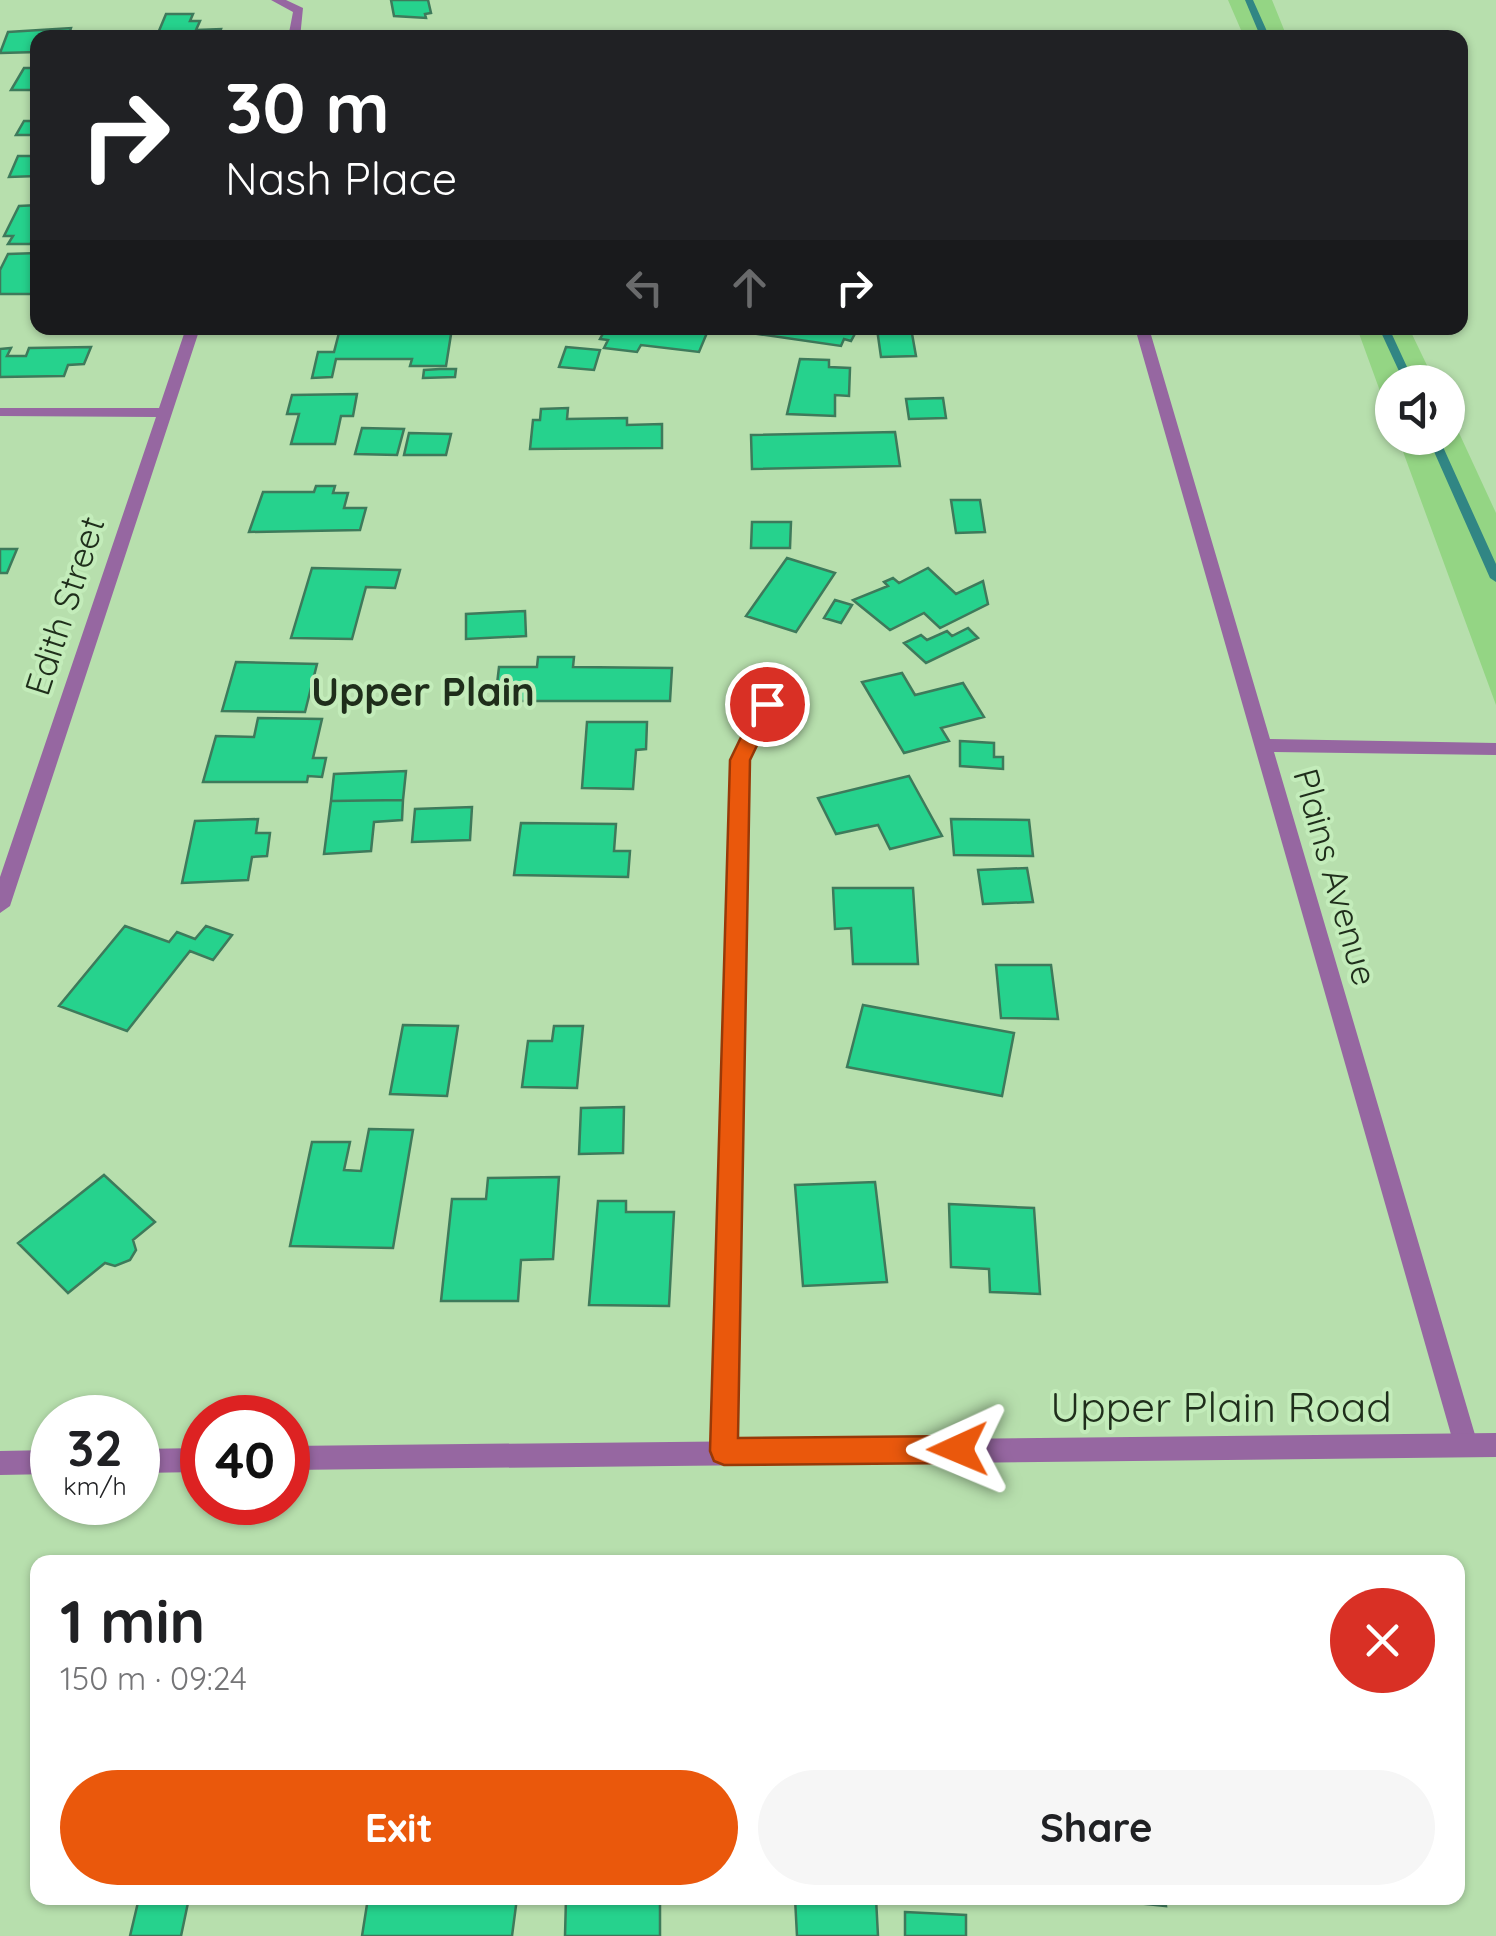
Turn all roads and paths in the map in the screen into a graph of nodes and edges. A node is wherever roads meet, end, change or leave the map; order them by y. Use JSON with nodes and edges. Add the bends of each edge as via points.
{"nodes":[{"id":1,"x":280,"y":0,"type":"edge"},
{"id":2,"x":295,"y":30,"type":"edge"},
{"id":3,"x":191,"y":335,"type":"edge"},
{"id":4,"x":1144,"y":335,"type":"edge"},
{"id":5,"x":0,"y":412,"type":"edge"},
{"id":6,"x":164,"y":414,"type":"junction"},
{"id":7,"x":767,"y":704,"type":"dead end"},
{"id":8,"x":1262,"y":745,"type":"junction"},
{"id":9,"x":1496,"y":749,"type":"edge"},
{"id":10,"x":0,"y":906,"type":"edge"},
{"id":11,"x":1466,"y":1445,"type":"junction"},
{"id":12,"x":1496,"y":1445,"type":"edge"},
{"id":13,"x":724,"y":1451,"type":"junction"},
{"id":14,"x":310,"y":1458,"type":"edge"},
{"id":15,"x":30,"y":1462,"type":"edge"},
{"id":16,"x":0,"y":1463,"type":"edge"}],
"edges":[{"from":1,"to":2,"type":"street","via":[[299,10]]},
{"from":3,"to":6,"type":"street","name":"Edith Street"},
{"from":4,"to":8,"type":"street","name":"Plains Avenue"},
{"from":5,"to":6,"type":"street"},
{"from":6,"to":10,"type":"street","name":"Edith Street"},
{"from":7,"to":13,"type":"street","via":[[740,760]]},
{"from":8,"to":9,"type":"street"},
{"from":8,"to":11,"type":"street","name":"Plains Avenue"},
{"from":11,"to":12,"type":"street","name":"Upper Plain Road"},
{"from":11,"to":13,"type":"street","name":"Upper Plain Road"},
{"from":13,"to":14,"type":"street","name":"Upper Plain Road"},
{"from":15,"to":16,"type":"street"}]}
